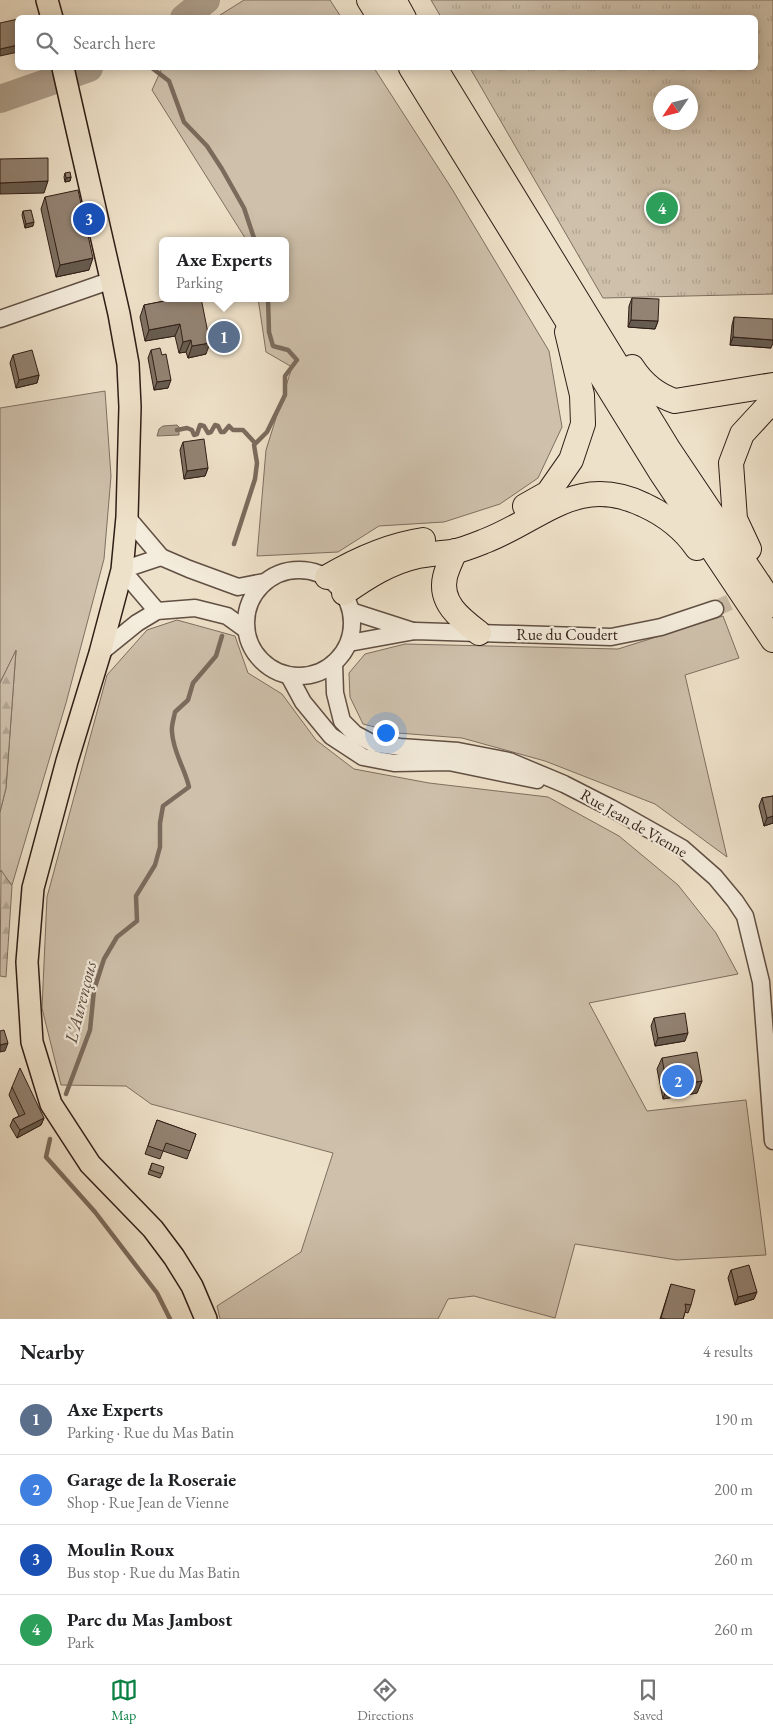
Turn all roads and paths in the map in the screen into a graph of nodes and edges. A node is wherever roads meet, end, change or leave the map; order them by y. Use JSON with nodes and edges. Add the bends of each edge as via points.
{"nodes":[{"id":1,"x":47,"y":0,"type":"edge"},
{"id":2,"x":53,"y":0,"type":"edge"},
{"id":3,"x":369,"y":0,"type":"edge"},
{"id":4,"x":394,"y":0,"type":"edge"},
{"id":5,"x":52,"y":15,"type":"edge"},
{"id":6,"x":53,"y":15,"type":"edge"},
{"id":7,"x":378,"y":15,"type":"edge"},
{"id":8,"x":402,"y":15,"type":"edge"},
{"id":9,"x":63,"y":70,"type":"edge"},
{"id":10,"x":412,"y":70,"type":"edge"},
{"id":11,"x":436,"y":70,"type":"edge"},
{"id":12,"x":112,"y":280,"type":"junction"},
{"id":13,"x":568,"y":303,"type":"junction"},
{"id":14,"x":0,"y":320,"type":"edge"},
{"id":15,"x":773,"y":385,"type":"edge"},
{"id":16,"x":773,"y":406,"type":"edge"},
{"id":17,"x":127,"y":517,"type":"junction"},
{"id":18,"x":455,"y":551,"type":"junction"},
{"id":19,"x":161,"y":557,"type":"junction"},
{"id":20,"x":122,"y":570,"type":"junction"},
{"id":21,"x":327,"y":577,"type":"junction"},
{"id":22,"x":264,"y":582,"type":"junction"},
{"id":23,"x":758,"y":583,"type":"junction"},
{"id":24,"x":347,"y":602,"type":"junction"},
{"id":25,"x":773,"y":605,"type":"edge"},
{"id":26,"x":715,"y":609,"type":"tunnel mouth"},
{"id":27,"x":157,"y":611,"type":"junction"},
{"id":28,"x":245,"y":629,"type":"junction"},
{"id":29,"x":415,"y":631,"type":"junction"},
{"id":30,"x":479,"y":633,"type":"junction"},
{"id":31,"x":773,"y":642,"type":"edge"},
{"id":32,"x":349,"y":643,"type":"junction"},
{"id":33,"x":100,"y":653,"type":"junction"},
{"id":34,"x":334,"y":664,"type":"junction"},
{"id":35,"x":289,"y":676,"type":"junction"},
{"id":36,"x":564,"y":784,"type":"junction"},
{"id":37,"x":773,"y":1141,"type":"edge"},
{"id":38,"x":206,"y":1319,"type":"edge"}],
"edges":[{"from":1,"to":5,"type":"main road"},
{"from":2,"to":6,"type":"main road"},
{"from":3,"to":7,"type":"highway"},
{"from":4,"to":8,"type":"highway"},
{"from":9,"to":12,"type":"main road"},
{"from":10,"to":13,"type":"highway"},
{"from":11,"to":13,"type":"highway"},
{"from":12,"to":14,"type":"street"},
{"from":12,"to":17,"type":"main road","via":[[128,364]]},
{"from":13,"to":15,"type":"highway","via":[[604,324],[640,380],[662,397],[675,401]]},
{"from":13,"to":21,"type":"highway","via":[[582,395],[583,424],[571,460],[548,493],[508,515],[460,535],[389,548]]},
{"from":13,"to":23,"type":"highway"},
{"from":13,"to":31,"type":"highway","via":[[660,471]]},
{"from":16,"to":23,"type":"highway","via":[[766,408],[742,434],[731,463],[735,519],[751,554]]},
{"from":17,"to":19,"type":"street"},
{"from":17,"to":20,"type":"main road"},
{"from":18,"to":24,"type":"highway","via":[[418,556],[390,565],[369,576]]},
{"from":18,"to":30,"type":"highway","via":[[445,578],[446,600],[458,617]]},
{"from":18,"to":31,"type":"highway","via":[[486,541],[558,503],[589,494],[631,499],[659,512],[687,534],[740,613]]},
{"from":19,"to":20,"type":"street"},
{"from":19,"to":22,"type":"street","via":[[238,587]]},
{"from":20,"to":27,"type":"street"},
{"from":20,"to":33,"type":"main road"},
{"from":21,"to":22,"type":"street","via":[[295,569],[278,573]]},
{"from":21,"to":24,"type":"street"},
{"from":22,"to":28,"type":"street","via":[[246,611]]},
{"from":23,"to":25,"type":"highway"},
{"from":24,"to":29,"type":"street","name":"Rue du Coudert"},
{"from":24,"to":32,"type":"street","via":[[352,627]]},
{"from":26,"to":30,"type":"street","name":"Rue du Coudert","via":[[661,627],[611,637]]},
{"from":27,"to":28,"type":"street","via":[[195,608],[228,616]]},
{"from":27,"to":33,"type":"street"},
{"from":28,"to":35,"type":"street","via":[[260,660]]},
{"from":29,"to":30,"type":"street","name":"Rue du Coudert"},
{"from":29,"to":32,"type":"street","name":"Rue du Coudert"},
{"from":32,"to":34,"type":"street"},
{"from":33,"to":38,"type":"main road","via":[[67,761],[34,888],[27,962],[32,1042],[51,1104],[90,1164],[153,1229],[174,1257],[192,1286]]},
{"from":34,"to":35,"type":"street","via":[[321,672]]},
{"from":34,"to":36,"type":"street","name":"Rue Jean de Vienne","via":[[335,693],[342,721],[355,734],[372,743],[458,751],[509,761]]},
{"from":35,"to":36,"type":"street","via":[[303,702],[332,736],[363,757],[394,763],[449,762]]},
{"from":36,"to":37,"type":"street","name":"Rue Jean de Vienne","via":[[682,848],[715,877],[745,916],[760,982]]}]}
